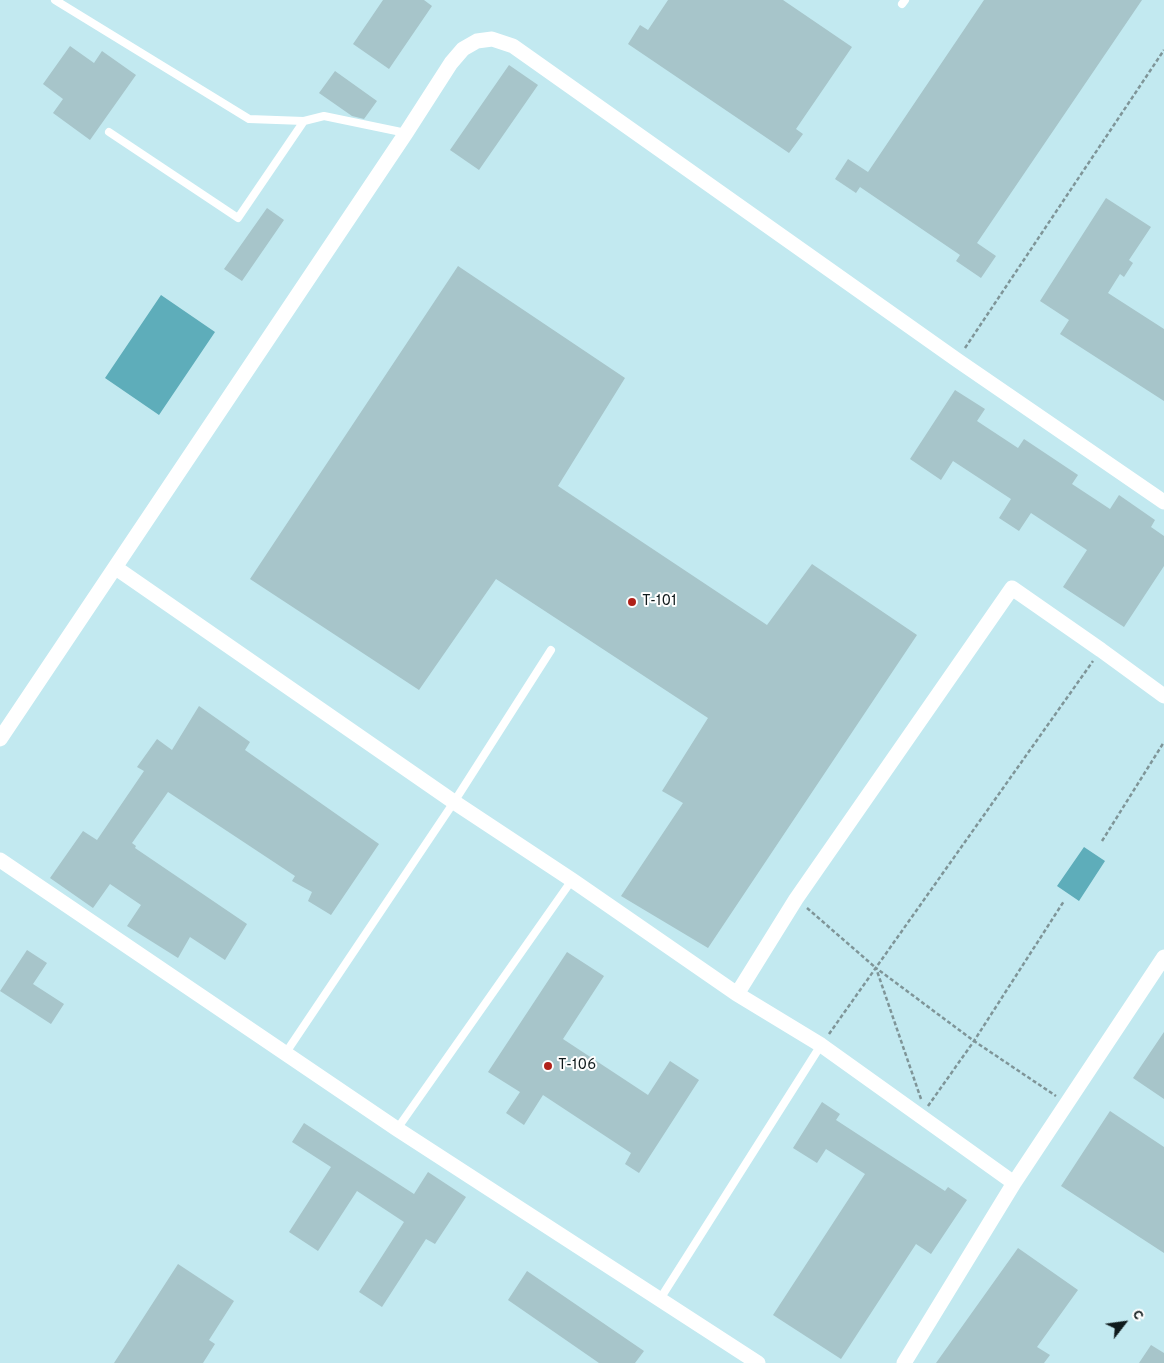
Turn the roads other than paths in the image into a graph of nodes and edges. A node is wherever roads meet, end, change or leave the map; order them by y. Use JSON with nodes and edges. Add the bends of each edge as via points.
{"nodes":[{"id":1,"x":55,"y":0,"type":"edge"},
{"id":2,"x":304,"y":121,"type":"junction"},
{"id":3,"x":109,"y":132,"type":"dead end"},
{"id":4,"x":406,"y":133,"type":"junction"},
{"id":5,"x":1164,"y":502,"type":"edge"},
{"id":6,"x":116,"y":568,"type":"junction"},
{"id":7,"x":551,"y":650,"type":"dead end"},
{"id":8,"x":1164,"y":696,"type":"edge"},
{"id":9,"x":0,"y":739,"type":"edge"},
{"id":10,"x":454,"y":802,"type":"junction"},
{"id":11,"x":0,"y":860,"type":"edge"},
{"id":12,"x":572,"y":880,"type":"junction"},
{"id":13,"x":1164,"y":957,"type":"edge"},
{"id":14,"x":737,"y":994,"type":"junction"},
{"id":15,"x":820,"y":1045,"type":"junction"},
{"id":16,"x":286,"y":1054,"type":"junction"},
{"id":17,"x":397,"y":1129,"type":"junction"},
{"id":18,"x":1014,"y":1183,"type":"junction"},
{"id":19,"x":660,"y":1299,"type":"junction"},
{"id":20,"x":758,"y":1363,"type":"edge"},
{"id":21,"x":904,"y":1363,"type":"edge"}],
"edges":[{"from":1,"to":2,"type":"lane","via":[[249,119]]},
{"from":2,"to":3,"type":"lane","via":[[238,218]]},
{"from":2,"to":4,"type":"lane","via":[[324,116]]},
{"from":4,"to":5,"type":"street","via":[[463,49],[477,40],[492,39],[513,46]]},
{"from":4,"to":6,"type":"street"},
{"from":6,"to":9,"type":"street"},
{"from":6,"to":10,"type":"street"},
{"from":7,"to":10,"type":"lane"},
{"from":8,"to":14,"type":"street","via":[[1012,588],[796,899]]},
{"from":10,"to":12,"type":"street"},
{"from":10,"to":16,"type":"lane"},
{"from":11,"to":16,"type":"street"},
{"from":12,"to":14,"type":"street"},
{"from":12,"to":17,"type":"lane"},
{"from":13,"to":18,"type":"street"},
{"from":14,"to":15,"type":"street"},
{"from":15,"to":18,"type":"street","via":[[923,1114]]},
{"from":15,"to":19,"type":"lane"},
{"from":16,"to":17,"type":"street"},
{"from":17,"to":19,"type":"street"},
{"from":18,"to":21,"type":"street"},
{"from":19,"to":20,"type":"street"}]}
